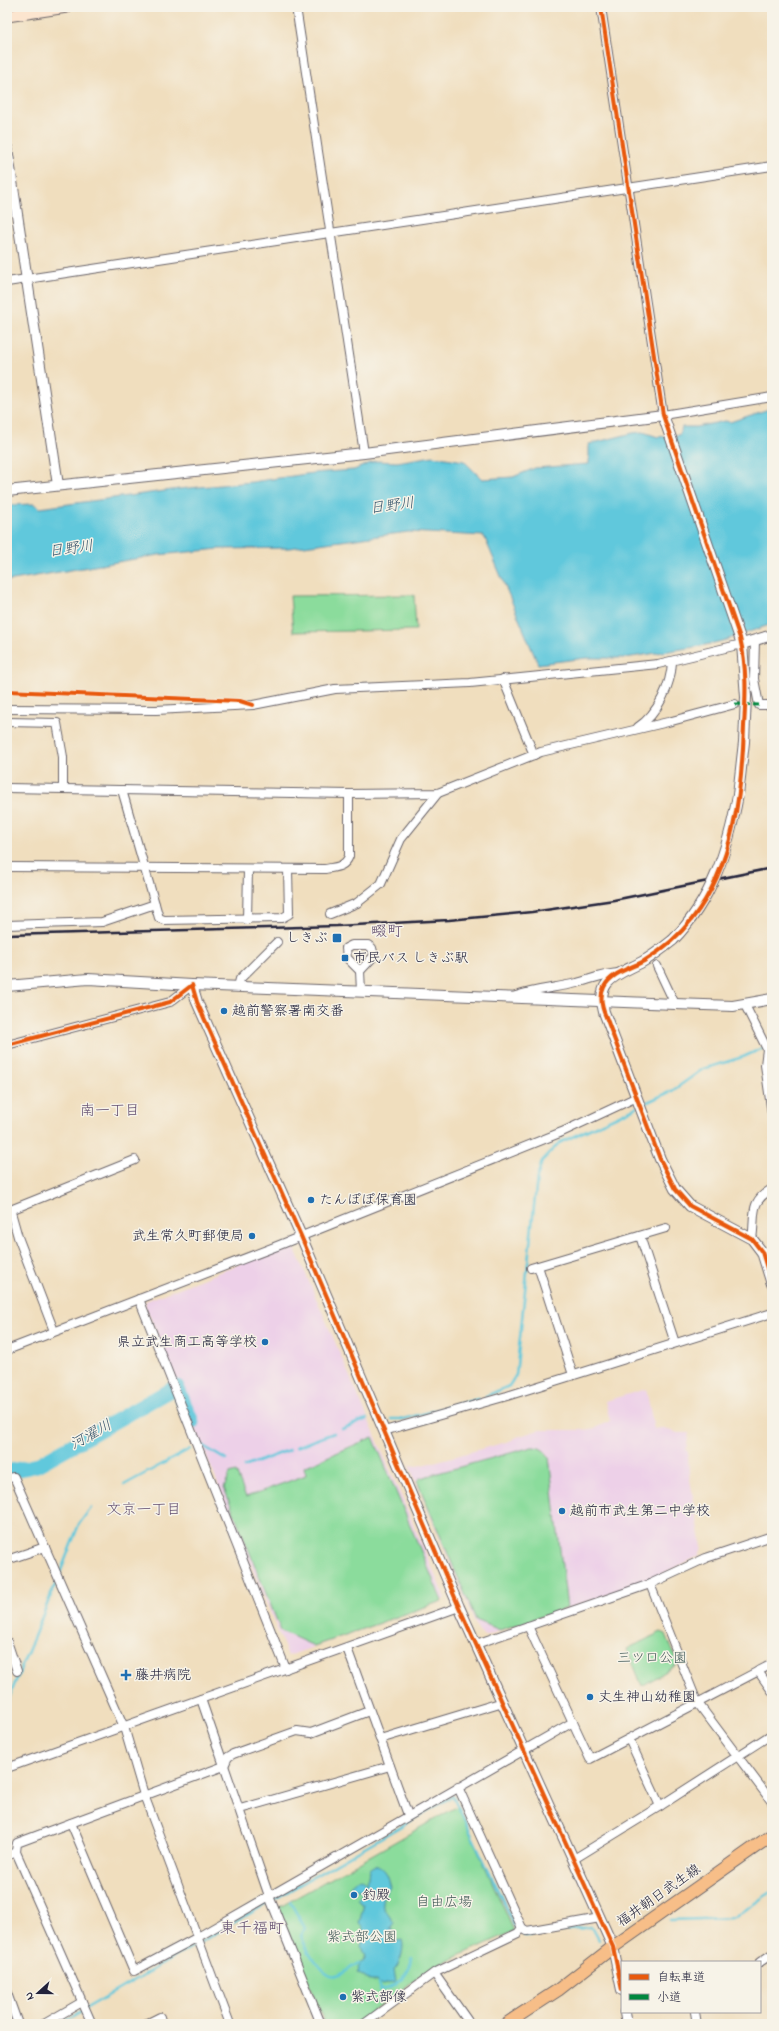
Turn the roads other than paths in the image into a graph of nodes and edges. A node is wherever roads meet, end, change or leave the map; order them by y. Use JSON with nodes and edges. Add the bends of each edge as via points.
{"nodes":[{"id":1,"x":67,"y":7,"type":"edge"},
{"id":2,"x":296,"y":7,"type":"edge"},
{"id":3,"x":601,"y":7,"type":"edge"},
{"id":4,"x":7,"y":16,"type":"edge"},
{"id":5,"x":7,"y":148,"type":"edge"},
{"id":6,"x":772,"y":166,"type":"edge"},
{"id":7,"x":628,"y":187,"type":"junction"},
{"id":8,"x":332,"y":232,"type":"junction"},
{"id":9,"x":28,"y":278,"type":"junction"},
{"id":10,"x":7,"y":282,"type":"edge"},
{"id":11,"x":772,"y":397,"type":"edge"},
{"id":12,"x":663,"y":414,"type":"junction"},
{"id":13,"x":364,"y":453,"type":"junction"},
{"id":14,"x":58,"y":485,"type":"junction"},
{"id":15,"x":7,"y":491,"type":"edge"},
{"id":16,"x":772,"y":635,"type":"edge"},
{"id":17,"x":755,"y":640,"type":"junction"},
{"id":18,"x":741,"y":641,"type":"junction"},
{"id":19,"x":672,"y":662,"type":"junction"},
{"id":20,"x":504,"y":679,"type":"junction"},
{"id":21,"x":735,"y":704,"type":"dead end"},
{"id":22,"x":772,"y":705,"type":"edge"},
{"id":23,"x":7,"y":709,"type":"edge"},
{"id":24,"x":7,"y":722,"type":"edge"},
{"id":25,"x":634,"y":730,"type":"junction"},
{"id":26,"x":534,"y":755,"type":"junction"},
{"id":27,"x":7,"y":788,"type":"edge"},
{"id":28,"x":63,"y":788,"type":"junction"},
{"id":29,"x":122,"y":790,"type":"junction"},
{"id":30,"x":438,"y":793,"type":"junction"},
{"id":31,"x":349,"y":794,"type":"junction"},
{"id":32,"x":7,"y":867,"type":"edge"},
{"id":33,"x":145,"y":868,"type":"junction"},
{"id":34,"x":248,"y":869,"type":"junction"},
{"id":35,"x":288,"y":869,"type":"junction"},
{"id":36,"x":155,"y":904,"type":"junction"},
{"id":37,"x":330,"y":914,"type":"dead end"},
{"id":38,"x":247,"y":920,"type":"junction"},
{"id":39,"x":7,"y":924,"type":"edge"},
{"id":40,"x":277,"y":942,"type":"dead end"},
{"id":41,"x":657,"y":966,"type":"dead end"},
{"id":42,"x":360,"y":971,"type":"dead end"},
{"id":43,"x":620,"y":973,"type":"junction"},
{"id":44,"x":192,"y":985,"type":"junction"},
{"id":45,"x":7,"y":986,"type":"edge"},
{"id":46,"x":238,"y":987,"type":"junction"},
{"id":47,"x":361,"y":991,"type":"junction"},
{"id":48,"x":513,"y":998,"type":"junction"},
{"id":49,"x":772,"y":999,"type":"edge"},
{"id":50,"x":602,"y":1000,"type":"junction"},
{"id":51,"x":675,"y":1004,"type":"junction"},
{"id":52,"x":745,"y":1005,"type":"junction"},
{"id":53,"x":7,"y":1045,"type":"edge"},
{"id":54,"x":637,"y":1099,"type":"junction"},
{"id":55,"x":772,"y":1114,"type":"edge"},
{"id":56,"x":135,"y":1160,"type":"dead end"},
{"id":57,"x":772,"y":1189,"type":"edge"},
{"id":58,"x":666,"y":1228,"type":"dead end"},
{"id":59,"x":301,"y":1236,"type":"junction"},
{"id":60,"x":640,"y":1236,"type":"junction"},
{"id":61,"x":752,"y":1239,"type":"junction"},
{"id":62,"x":772,"y":1284,"type":"edge"},
{"id":63,"x":139,"y":1299,"type":"junction"},
{"id":64,"x":772,"y":1313,"type":"edge"},
{"id":65,"x":54,"y":1331,"type":"junction"},
{"id":66,"x":674,"y":1343,"type":"junction"},
{"id":67,"x":7,"y":1350,"type":"edge"},
{"id":68,"x":573,"y":1375,"type":"junction"},
{"id":69,"x":384,"y":1431,"type":"junction"},
{"id":70,"x":7,"y":1478,"type":"edge"},
{"id":71,"x":772,"y":1536,"type":"edge"},
{"id":72,"x":45,"y":1547,"type":"junction"},
{"id":73,"x":7,"y":1560,"type":"edge"},
{"id":74,"x":650,"y":1584,"type":"junction"},
{"id":75,"x":459,"y":1607,"type":"junction"},
{"id":76,"x":528,"y":1626,"type":"junction"},
{"id":77,"x":7,"y":1641,"type":"edge"},
{"id":78,"x":476,"y":1644,"type":"junction"},
{"id":79,"x":347,"y":1648,"type":"junction"},
{"id":80,"x":772,"y":1664,"type":"edge"},
{"id":81,"x":286,"y":1669,"type":"junction"},
{"id":82,"x":17,"y":1671,"type":"dead end"},
{"id":83,"x":758,"y":1672,"type":"junction"},
{"id":84,"x":772,"y":1691,"type":"edge"},
{"id":85,"x":201,"y":1699,"type":"junction"},
{"id":86,"x":503,"y":1702,"type":"junction"},
{"id":87,"x":697,"y":1702,"type":"junction"},
{"id":88,"x":370,"y":1712,"type":"junction"},
{"id":89,"x":573,"y":1722,"type":"junction"},
{"id":90,"x":124,"y":1727,"type":"junction"},
{"id":91,"x":772,"y":1734,"type":"edge"},
{"id":92,"x":380,"y":1739,"type":"junction"},
{"id":93,"x":629,"y":1739,"type":"junction"},
{"id":94,"x":524,"y":1749,"type":"junction"},
{"id":95,"x":737,"y":1755,"type":"junction"},
{"id":96,"x":224,"y":1766,"type":"junction"},
{"id":97,"x":390,"y":1766,"type":"junction"},
{"id":98,"x":7,"y":1768,"type":"edge"},
{"id":99,"x":458,"y":1787,"type":"junction"},
{"id":100,"x":144,"y":1795,"type":"junction"},
{"id":101,"x":772,"y":1802,"type":"edge"},
{"id":102,"x":660,"y":1806,"type":"junction"},
{"id":103,"x":240,"y":1809,"type":"junction"},
{"id":104,"x":408,"y":1815,"type":"junction"},
{"id":105,"x":71,"y":1823,"type":"junction"},
{"id":106,"x":772,"y":1835,"type":"edge"},
{"id":107,"x":16,"y":1852,"type":"junction"},
{"id":108,"x":7,"y":1856,"type":"edge"},
{"id":109,"x":574,"y":1859,"type":"junction"},
{"id":110,"x":269,"y":1896,"type":"junction"},
{"id":111,"x":600,"y":1918,"type":"junction"},
{"id":112,"x":522,"y":1928,"type":"junction"},
{"id":113,"x":198,"y":1937,"type":"junction"},
{"id":114,"x":613,"y":1946,"type":"junction"},
{"id":115,"x":772,"y":1954,"type":"edge"},
{"id":116,"x":761,"y":1961,"type":"edge"},
{"id":117,"x":434,"y":1973,"type":"junction"},
{"id":118,"x":621,"y":1985,"type":"edge"},
{"id":119,"x":7,"y":1993,"type":"edge"},
{"id":120,"x":82,"y":2002,"type":"junction"},
{"id":121,"x":625,"y":2013,"type":"edge"},
{"id":122,"x":695,"y":2013,"type":"edge"},
{"id":123,"x":18,"y":2024,"type":"edge"},
{"id":124,"x":44,"y":2024,"type":"edge"},
{"id":125,"x":92,"y":2024,"type":"edge"},
{"id":126,"x":146,"y":2024,"type":"edge"},
{"id":127,"x":162,"y":2024,"type":"edge"},
{"id":128,"x":230,"y":2024,"type":"edge"},
{"id":129,"x":322,"y":2024,"type":"edge"},
{"id":130,"x":364,"y":2024,"type":"edge"},
{"id":131,"x":470,"y":2024,"type":"edge"},
{"id":132,"x":506,"y":2024,"type":"edge"},
{"id":133,"x":627,"y":2024,"type":"edge"},
{"id":134,"x":697,"y":2024,"type":"edge"}],
"edges":[{"from":1,"to":4,"type":"main road"},
{"from":2,"to":8,"type":"street"},
{"from":3,"to":7,"type":"street"},
{"from":5,"to":9,"type":"street"},
{"from":6,"to":7,"type":"street"},
{"from":7,"to":8,"type":"street"},
{"from":7,"to":12,"type":"street"},
{"from":8,"to":9,"type":"street"},
{"from":8,"to":13,"type":"street"},
{"from":9,"to":10,"type":"street"},
{"from":9,"to":14,"type":"street"},
{"from":11,"to":12,"type":"street"},
{"from":12,"to":13,"type":"street"},
{"from":12,"to":18,"type":"street"},
{"from":13,"to":14,"type":"street"},
{"from":14,"to":15,"type":"street"},
{"from":16,"to":17,"type":"street"},
{"from":17,"to":18,"type":"street"},
{"from":17,"to":22,"type":"street","via":[[754,679],[759,705]]},
{"from":18,"to":19,"type":"street"},
{"from":18,"to":43,"type":"street","bridge":true,"via":[[746,697],[743,748],[738,795],[726,851],[715,881],[697,913],[673,940]]},
{"from":19,"to":20,"type":"street"},
{"from":19,"to":25,"type":"street","via":[[672,676],[654,710],[647,722]]},
{"from":20,"to":23,"type":"street","via":[[335,689],[260,704],[208,708]]},
{"from":20,"to":26,"type":"street"},
{"from":21,"to":25,"type":"street"},
{"from":24,"to":28,"type":"street","via":[[57,723],[63,757]]},
{"from":25,"to":26,"type":"street"},
{"from":26,"to":30,"type":"street"},
{"from":27,"to":28,"type":"street"},
{"from":28,"to":29,"type":"street"},
{"from":29,"to":31,"type":"street"},
{"from":29,"to":33,"type":"street"},
{"from":30,"to":31,"type":"street"},
{"from":30,"to":37,"type":"street","via":[[401,839],[381,884],[356,902]]},
{"from":31,"to":35,"type":"street","via":[[347,862],[342,866],[325,869]]},
{"from":32,"to":33,"type":"street"},
{"from":33,"to":34,"type":"street"},
{"from":33,"to":36,"type":"street"},
{"from":34,"to":35,"type":"street"},
{"from":34,"to":38,"type":"street"},
{"from":35,"to":38,"type":"street","via":[[288,914],[282,918]]},
{"from":36,"to":38,"type":"street","via":[[159,918],[164,920]]},
{"from":36,"to":39,"type":"street","via":[[102,922]]},
{"from":40,"to":46,"type":"street","via":[[240,979]]},
{"from":41,"to":51,"type":"street"},
{"from":42,"to":47,"type":"street"},
{"from":43,"to":48,"type":"street","via":[[609,973],[528,992]]},
{"from":43,"to":50,"type":"street","via":[[605,986]]},
{"from":44,"to":45,"type":"street","via":[[88,979]]},
{"from":44,"to":46,"type":"street"},
{"from":44,"to":53,"type":"street","via":[[170,1002]]},
{"from":44,"to":59,"type":"street","via":[[197,1002]]},
{"from":46,"to":47,"type":"street"},
{"from":47,"to":48,"type":"street"},
{"from":48,"to":50,"type":"street"},
{"from":49,"to":52,"type":"street"},
{"from":50,"to":51,"type":"street"},
{"from":50,"to":54,"type":"street"},
{"from":51,"to":52,"type":"street"},
{"from":52,"to":55,"type":"street","via":[[767,1049],[765,1066]]},
{"from":54,"to":59,"type":"street","via":[[562,1132]]},
{"from":54,"to":61,"type":"street","via":[[660,1159],[675,1189],[690,1206]]},
{"from":56,"to":65,"type":"street","via":[[11,1212]]},
{"from":57,"to":61,"type":"street","via":[[762,1195],[756,1203]]},
{"from":58,"to":60,"type":"street"},
{"from":59,"to":63,"type":"street"},
{"from":59,"to":69,"type":"street"},
{"from":60,"to":66,"type":"street"},
{"from":60,"to":68,"type":"street","via":[[535,1267]]},
{"from":61,"to":62,"type":"street","via":[[762,1252]]},
{"from":63,"to":65,"type":"street"},
{"from":63,"to":81,"type":"street"},
{"from":64,"to":66,"type":"street"},
{"from":65,"to":67,"type":"street"},
{"from":66,"to":68,"type":"street"},
{"from":68,"to":69,"type":"street"},
{"from":69,"to":75,"type":"street"},
{"from":70,"to":72,"type":"street","via":[[14,1477]]},
{"from":71,"to":74,"type":"street","via":[[706,1558]]},
{"from":72,"to":73,"type":"street"},
{"from":72,"to":90,"type":"street"},
{"from":74,"to":76,"type":"street"},
{"from":74,"to":87,"type":"street"},
{"from":75,"to":78,"type":"street"},
{"from":75,"to":79,"type":"street"},
{"from":76,"to":78,"type":"street"},
{"from":76,"to":89,"type":"street"},
{"from":77,"to":82,"type":"street"},
{"from":78,"to":86,"type":"street"},
{"from":79,"to":81,"type":"street"},
{"from":79,"to":88,"type":"street"},
{"from":80,"to":83,"type":"street"},
{"from":81,"to":85,"type":"street"},
{"from":83,"to":84,"type":"street"},
{"from":83,"to":87,"type":"street"},
{"from":85,"to":90,"type":"street"},
{"from":85,"to":96,"type":"street"},
{"from":86,"to":92,"type":"street"},
{"from":86,"to":94,"type":"street"},
{"from":87,"to":93,"type":"street"},
{"from":87,"to":95,"type":"street"},
{"from":88,"to":92,"type":"street"},
{"from":88,"to":96,"type":"street","via":[[311,1733],[297,1731],[233,1754],[228,1757]]},
{"from":89,"to":93,"type":"street","via":[[590,1759]]},
{"from":89,"to":94,"type":"street"},
{"from":90,"to":98,"type":"street"},
{"from":90,"to":100,"type":"street"},
{"from":91,"to":95,"type":"street"},
{"from":92,"to":97,"type":"street"},
{"from":93,"to":102,"type":"street"},
{"from":94,"to":99,"type":"street"},
{"from":94,"to":109,"type":"street"},
{"from":95,"to":101,"type":"street"},
{"from":95,"to":102,"type":"street"},
{"from":96,"to":100,"type":"street"},
{"from":96,"to":103,"type":"street"},
{"from":97,"to":103,"type":"street"},
{"from":97,"to":104,"type":"street"},
{"from":99,"to":104,"type":"street"},
{"from":99,"to":112,"type":"street"},
{"from":100,"to":105,"type":"street"},
{"from":100,"to":113,"type":"street"},
{"from":102,"to":109,"type":"street"},
{"from":103,"to":110,"type":"street"},
{"from":104,"to":110,"type":"street"},
{"from":105,"to":107,"type":"street","via":[[17,1843]]},
{"from":105,"to":113,"type":"street","via":[[134,1971]]},
{"from":106,"to":114,"type":"main road","name":"福井朝日武生線"},
{"from":107,"to":108,"type":"street"},
{"from":107,"to":120,"type":"street"},
{"from":109,"to":111,"type":"street"},
{"from":110,"to":113,"type":"street"},
{"from":110,"to":129,"type":"street"},
{"from":111,"to":112,"type":"street","via":[[527,1931]]},
{"from":111,"to":114,"type":"street"},
{"from":112,"to":117,"type":"street","via":[[518,1933]]},
{"from":113,"to":128,"type":"street"},
{"from":114,"to":118,"type":"street"},
{"from":114,"to":132,"type":"main road","name":"福井朝日武生線","via":[[558,1990]]},
{"from":115,"to":116,"type":"street"},
{"from":117,"to":130,"type":"street"},
{"from":117,"to":131,"type":"street"},
{"from":119,"to":123,"type":"street"},
{"from":120,"to":124,"type":"street"},
{"from":120,"to":125,"type":"street"},
{"from":121,"to":133,"type":"street"},
{"from":122,"to":134,"type":"street"},
{"from":126,"to":127,"type":"street","via":[[160,2017]]}]}
